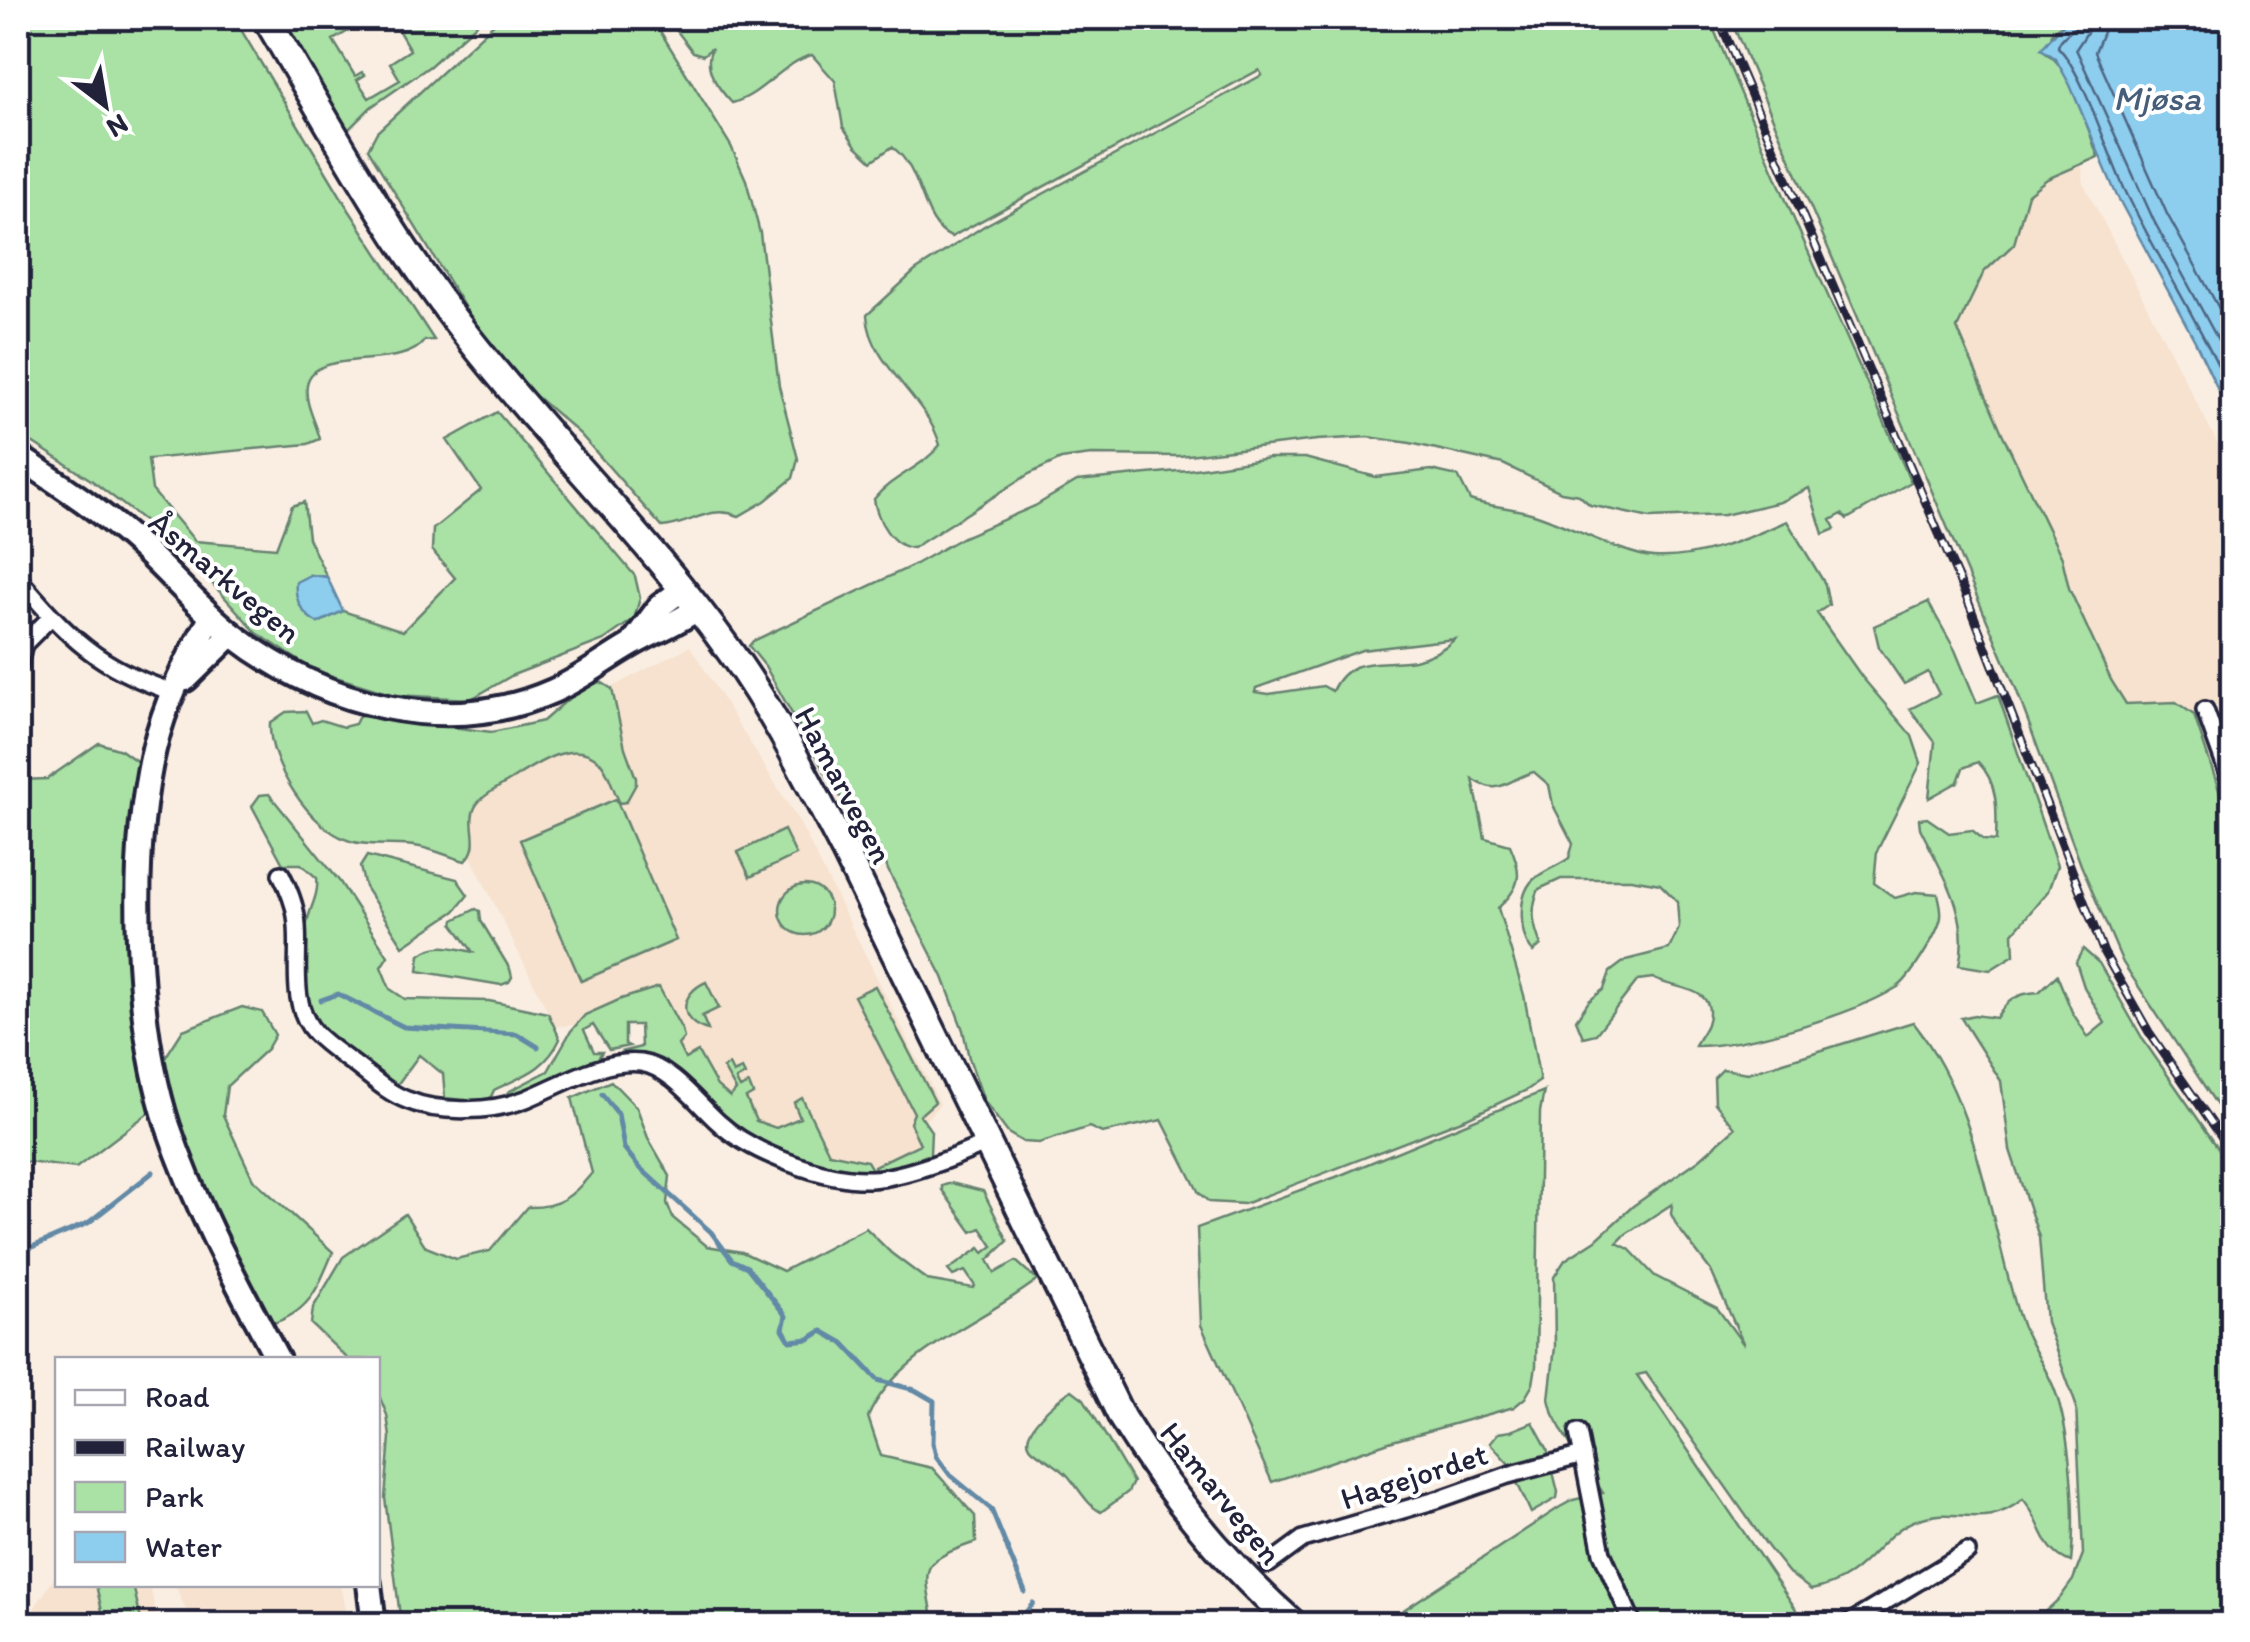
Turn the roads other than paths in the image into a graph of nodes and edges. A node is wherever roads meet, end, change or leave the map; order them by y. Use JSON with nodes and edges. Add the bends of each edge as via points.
{"nodes":[{"id":1,"x":266,"y":18,"type":"edge"},
{"id":2,"x":18,"y":456,"type":"edge"},
{"id":3,"x":18,"y":578,"type":"edge"},
{"id":4,"x":690,"y":599,"type":"junction"},
{"id":5,"x":212,"y":617,"type":"junction"},
{"id":6,"x":51,"y":618,"type":"junction"},
{"id":7,"x":232,"y":634,"type":"junction"},
{"id":8,"x":18,"y":667,"type":"edge"},
{"id":9,"x":173,"y":692,"type":"junction"},
{"id":10,"x":2205,"y":710,"type":"dead end"},
{"id":11,"x":2232,"y":785,"type":"edge"},
{"id":12,"x":281,"y":874,"type":"dead end"},
{"id":13,"x":986,"y":1142,"type":"junction"},
{"id":14,"x":277,"y":1357,"type":"edge"},
{"id":15,"x":1578,"y":1432,"type":"dead end"},
{"id":16,"x":1583,"y":1455,"type":"junction"},
{"id":17,"x":1967,"y":1552,"type":"dead end"},
{"id":18,"x":1269,"y":1564,"type":"dead end"},
{"id":19,"x":369,"y":1587,"type":"edge"},
{"id":20,"x":374,"y":1624,"type":"edge"},
{"id":21,"x":1294,"y":1624,"type":"edge"},
{"id":22,"x":1633,"y":1624,"type":"edge"},
{"id":23,"x":1848,"y":1624,"type":"edge"}],
"edges":[{"from":1,"to":4,"type":"main road","name":"Hamarvegen","via":[[388,224],[463,331]]},
{"from":2,"to":5,"type":"street","name":"Åsmarkvegen","via":[[133,540]]},
{"from":3,"to":6,"type":"street"},
{"from":4,"to":7,"type":"street","name":"Åsmarkvegen","via":[[676,624],[552,692],[504,708],[443,713],[329,692]]},
{"from":4,"to":13,"type":"main road","name":"Hamarvegen","via":[[796,759]]},
{"from":5,"to":7,"type":"street","name":"Åsmarkvegen"},
{"from":5,"to":9,"type":"street"},
{"from":6,"to":8,"type":"street","via":[[24,644]]},
{"from":6,"to":9,"type":"street","via":[[98,659]]},
{"from":7,"to":9,"type":"street"},
{"from":9,"to":14,"type":"street","via":[[154,746],[143,836],[145,1024],[186,1175]]},
{"from":10,"to":11,"type":"street"},
{"from":12,"to":13,"type":"street","via":[[297,918],[298,988],[307,1022],[328,1045],[410,1102],[499,1107],[616,1064],[642,1064],[664,1073],[742,1141],[830,1174],[894,1176]]},
{"from":13,"to":21,"type":"main road","name":"Hamarvegen","via":[[1144,1454],[1220,1552]]},
{"from":15,"to":16,"type":"street"},
{"from":16,"to":18,"type":"street","name":"Hagejordet","via":[[1304,1539]]},
{"from":16,"to":22,"type":"street","via":[[1608,1572]]},
{"from":17,"to":23,"type":"street"},
{"from":19,"to":20,"type":"street"}]}
